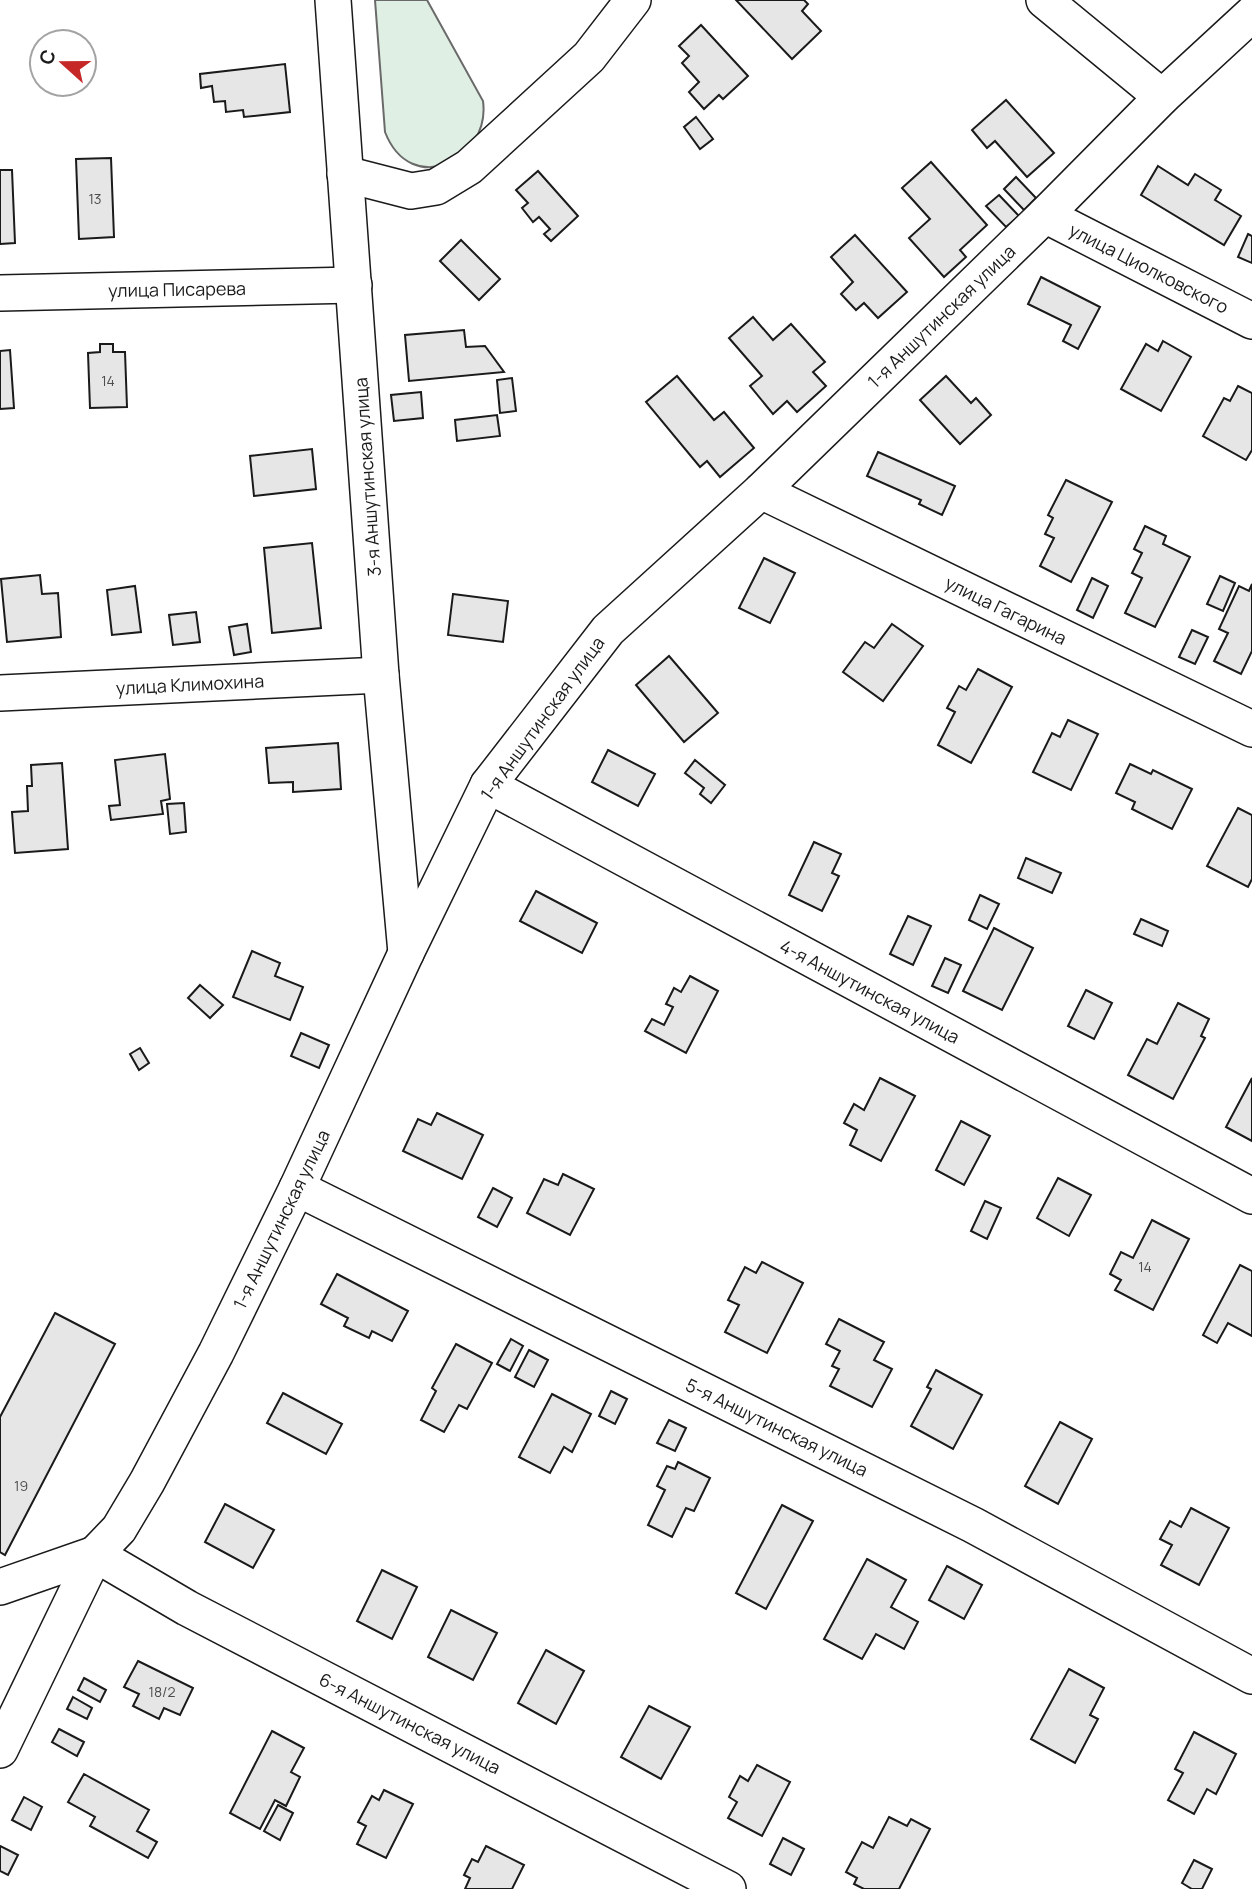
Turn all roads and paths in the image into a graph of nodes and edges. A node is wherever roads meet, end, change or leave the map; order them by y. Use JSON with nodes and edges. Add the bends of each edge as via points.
{"nodes":[{"id":1,"x":333,"y":0,"type":"edge"},
{"id":2,"x":633,"y":0,"type":"edge"},
{"id":3,"x":1044,"y":0,"type":"edge"},
{"id":4,"x":1252,"y":14,"type":"edge"},
{"id":5,"x":1162,"y":97,"type":"junction"},
{"id":6,"x":345,"y":174,"type":"junction"},
{"id":7,"x":1045,"y":215,"type":"junction"},
{"id":8,"x":354,"y":285,"type":"junction"},
{"id":9,"x":0,"y":293,"type":"edge"},
{"id":10,"x":1252,"y":321,"type":"edge"},
{"id":11,"x":761,"y":491,"type":"junction"},
{"id":12,"x":380,"y":676,"type":"junction"},
{"id":13,"x":0,"y":693,"type":"edge"},
{"id":14,"x":1252,"y":729,"type":"edge"},
{"id":15,"x":488,"y":785,"type":"junction"},
{"id":16,"x":406,"y":953,"type":"junction"},
{"id":17,"x":297,"y":1188,"type":"junction"},
{"id":18,"x":1252,"y":1196,"type":"edge"},
{"id":19,"x":95,"y":1554,"type":"junction"},
{"id":20,"x":0,"y":1587,"type":"edge"},
{"id":21,"x":1252,"y":1676,"type":"edge"},
{"id":22,"x":0,"y":1750,"type":"edge"},
{"id":23,"x":728,"y":1889,"type":"edge"}],
"edges":[{"from":1,"to":6,"type":"street","name":"3-я Аншутинская улица"},
{"from":2,"to":6,"type":"street","via":[[589,57],[469,167],[436,187],[411,191]]},
{"from":3,"to":5,"type":"street"},
{"from":4,"to":5,"type":"street","name":"1-я Аншутинская улица"},
{"from":5,"to":7,"type":"street","name":"1-я Аншутинская улица"},
{"from":6,"to":8,"type":"street","name":"3-я Аншутинская улица"},
{"from":7,"to":10,"type":"street","name":"улица Циолковского"},
{"from":7,"to":11,"type":"street","name":"1-я Аншутинская улица"},
{"from":8,"to":9,"type":"street","name":"улица Писарева"},
{"from":8,"to":12,"type":"street","name":"3-я Аншутинская улица"},
{"from":11,"to":14,"type":"street","name":"улица Гагарина"},
{"from":11,"to":15,"type":"street","name":"1-я Аншутинская улица","via":[[608,630]]},
{"from":12,"to":13,"type":"street","name":"улица Климохина"},
{"from":12,"to":16,"type":"street","name":"3-я Аншутинская улица"},
{"from":15,"to":16,"type":"street","name":"1-я Аншутинская улица"},
{"from":15,"to":18,"type":"street","name":"4-я Аншутинская улица"},
{"from":16,"to":17,"type":"street","name":"1-я Аншутинская улица"},
{"from":17,"to":19,"type":"street","name":"1-я Аншутинская улица","via":[[147,1482],[119,1529]]},
{"from":17,"to":21,"type":"street","name":"5-я Аншутинская улица","via":[[973,1525]]},
{"from":19,"to":20,"type":"street"},
{"from":19,"to":22,"type":"street","name":"1-я Аншутинская улица"},
{"from":19,"to":23,"type":"street","name":"6-я Аншутинская улица","via":[[187,1608]]}]}
